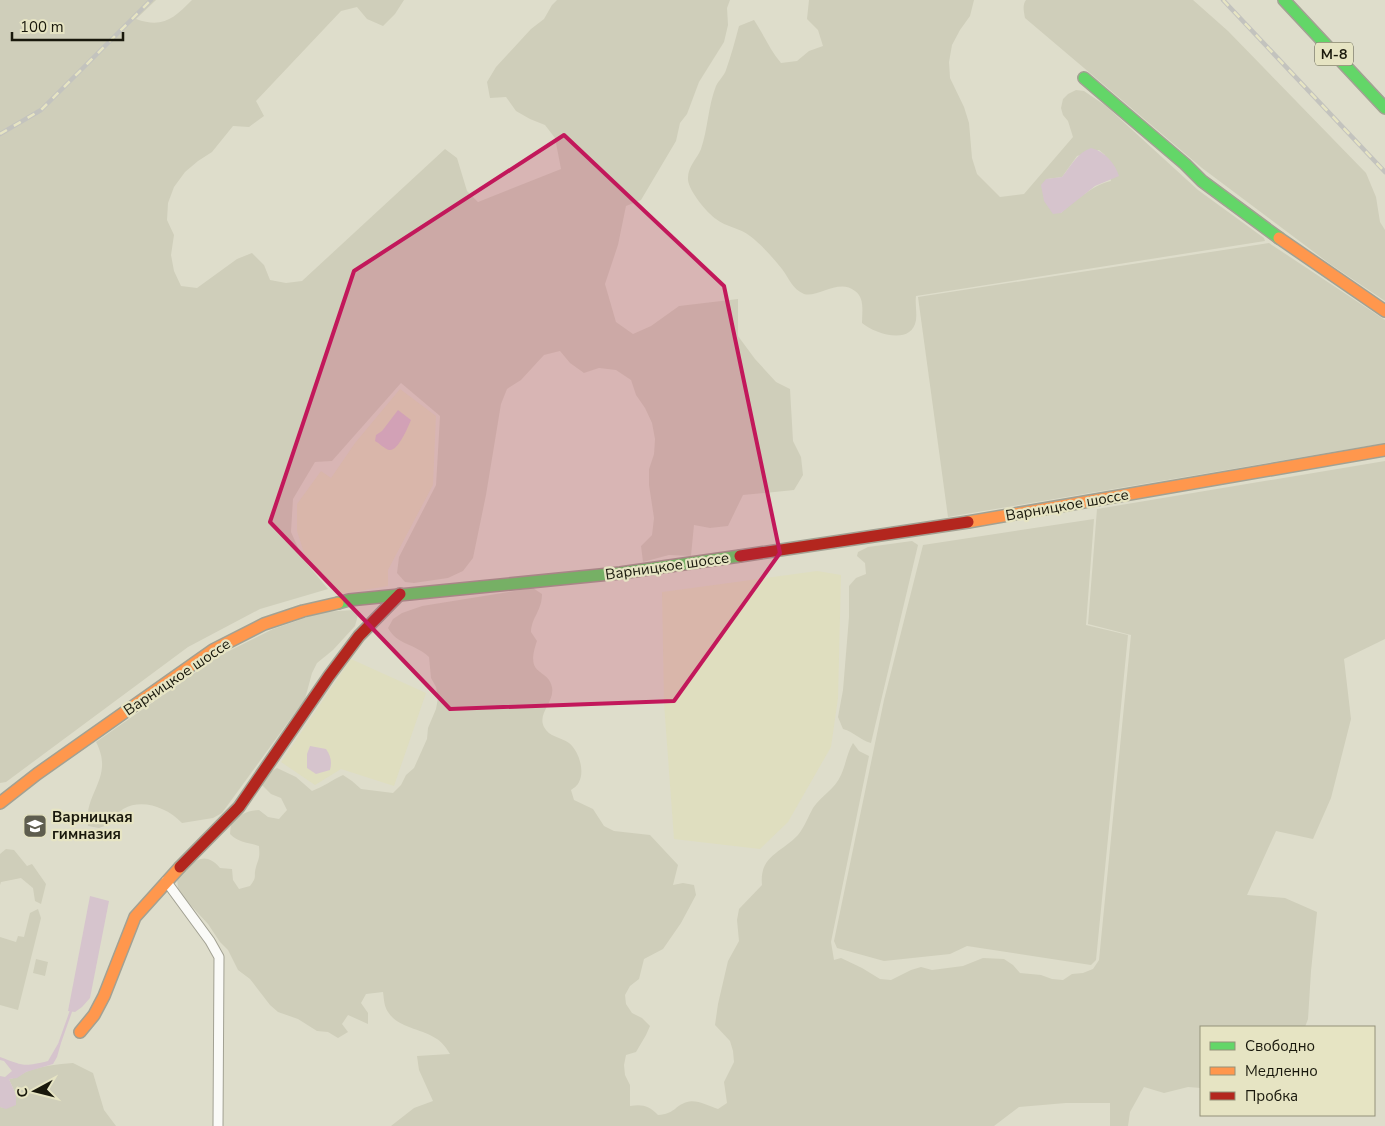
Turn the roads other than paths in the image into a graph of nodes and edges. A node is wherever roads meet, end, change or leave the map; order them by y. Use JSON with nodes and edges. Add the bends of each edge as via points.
{"nodes":[{"id":1,"x":1284,"y":0,"type":"edge"},
{"id":2,"x":1296,"y":0,"type":"edge"},
{"id":3,"x":1084,"y":78,"type":"dead end"},
{"id":4,"x":1385,"y":96,"type":"edge"},
{"id":5,"x":1385,"y":108,"type":"edge"},
{"id":6,"x":1385,"y":311,"type":"edge"},
{"id":7,"x":1385,"y":450,"type":"edge"},
{"id":8,"x":400,"y":594,"type":"junction"},
{"id":9,"x":0,"y":803,"type":"edge"},
{"id":10,"x":166,"y":881,"type":"junction"},
{"id":11,"x":80,"y":1032,"type":"dead end"},
{"id":12,"x":218,"y":1126,"type":"edge"}],
"edges":[{"from":1,"to":5,"type":"main road","number":"М-8"},
{"from":2,"to":4,"type":"main road","number":"М-8"},
{"from":3,"to":6,"type":"main road","via":[[1202,181]]},
{"from":7,"to":8,"type":"main road","name":"Варницкое шоссе","via":[[915,531],[620,573]]},
{"from":8,"to":9,"type":"main road","name":"Варницкое шоссе","via":[[349,600],[303,611],[264,624],[213,650]]},
{"from":8,"to":10,"type":"main road","via":[[359,636],[328,676],[239,807]]},
{"from":10,"to":11,"type":"main road","via":[[135,917],[104,996],[94,1016]]},
{"from":10,"to":12,"type":"street","via":[[219,957]]}]}
